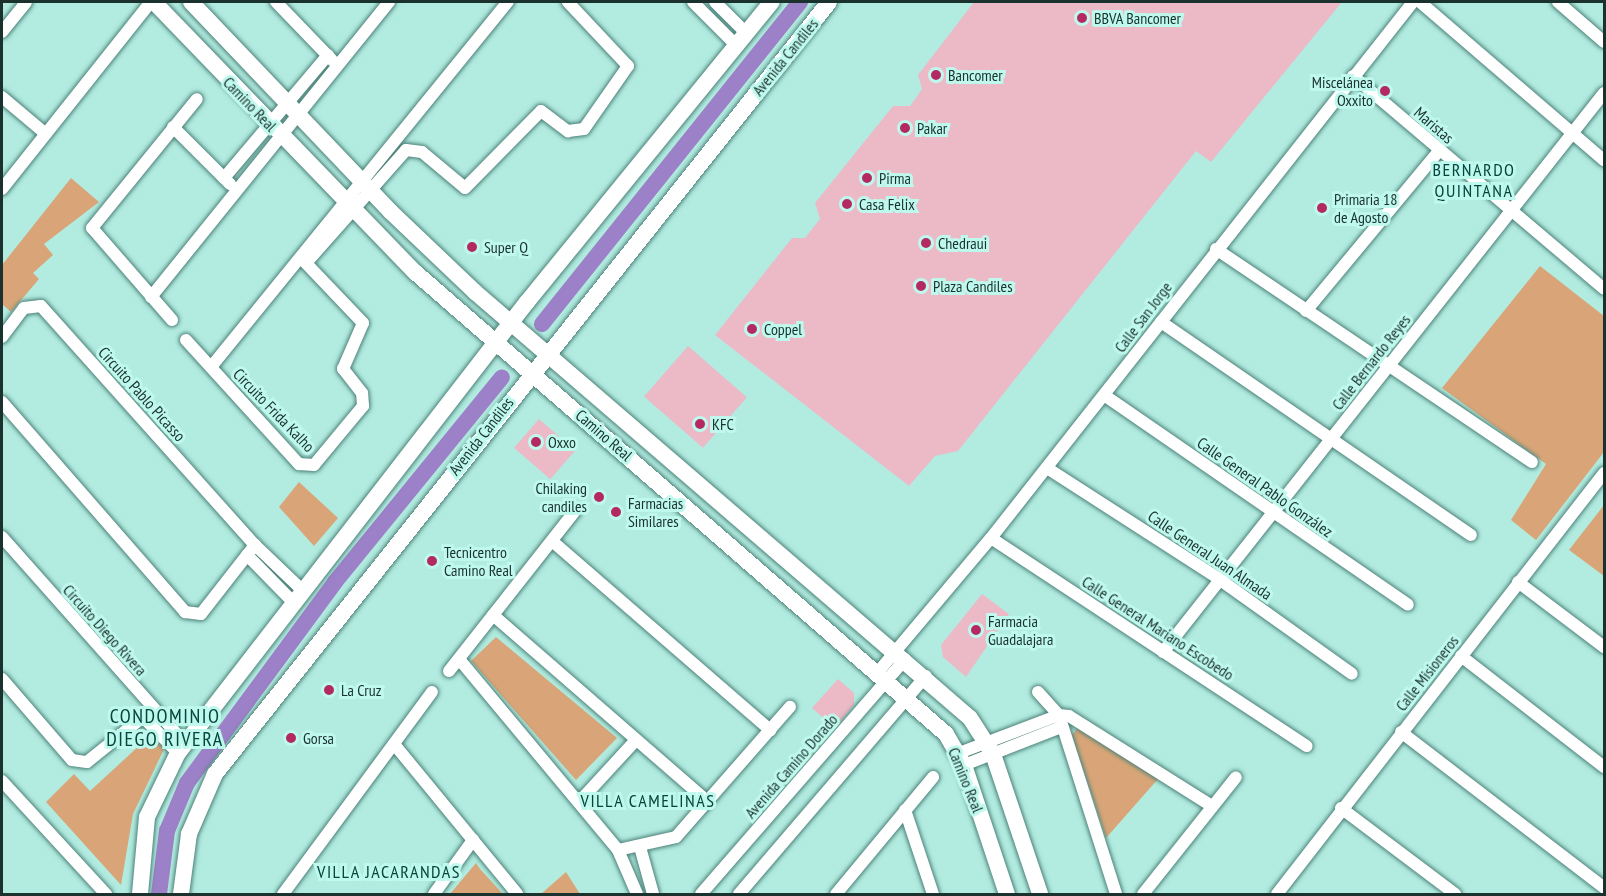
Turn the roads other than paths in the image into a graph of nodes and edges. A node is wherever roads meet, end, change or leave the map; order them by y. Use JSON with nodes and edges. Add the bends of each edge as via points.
{"nodes":[{"id":1,"x":26,"y":2,"type":"edge"},
{"id":2,"x":153,"y":2,"type":"edge"},
{"id":3,"x":191,"y":2,"type":"edge"},
{"id":4,"x":276,"y":2,"type":"edge"},
{"id":5,"x":389,"y":2,"type":"edge"},
{"id":6,"x":508,"y":2,"type":"edge"},
{"id":7,"x":568,"y":2,"type":"edge"},
{"id":8,"x":693,"y":2,"type":"edge"},
{"id":9,"x":715,"y":2,"type":"edge"},
{"id":10,"x":772,"y":2,"type":"edge"},
{"id":11,"x":830,"y":2,"type":"edge"},
{"id":12,"x":1413,"y":2,"type":"edge"},
{"id":13,"x":1420,"y":2,"type":"edge"},
{"id":14,"x":1558,"y":2,"type":"edge"},
{"id":15,"x":2,"y":32,"type":"edge"},
{"id":16,"x":741,"y":39,"type":"junction"},
{"id":17,"x":1605,"y":42,"type":"edge"},
{"id":18,"x":328,"y":55,"type":"junction"},
{"id":19,"x":337,"y":65,"type":"junction"},
{"id":20,"x":1353,"y":76,"type":"junction"},
{"id":21,"x":1605,"y":93,"type":"edge"},
{"id":22,"x":2,"y":97,"type":"edge"},
{"id":23,"x":197,"y":99,"type":"dead end"},
{"id":24,"x":292,"y":109,"type":"junction"},
{"id":25,"x":173,"y":127,"type":"junction"},
{"id":26,"x":275,"y":130,"type":"junction"},
{"id":27,"x":1572,"y":132,"type":"junction"},
{"id":28,"x":46,"y":134,"type":"junction"},
{"id":29,"x":1438,"y":152,"type":"junction"},
{"id":30,"x":1605,"y":160,"type":"edge"},
{"id":31,"x":224,"y":178,"type":"junction"},
{"id":32,"x":364,"y":184,"type":"junction"},
{"id":33,"x":2,"y":189,"type":"edge"},
{"id":34,"x":236,"y":190,"type":"junction"},
{"id":35,"x":348,"y":204,"type":"junction"},
{"id":36,"x":1510,"y":211,"type":"junction"},
{"id":37,"x":1216,"y":249,"type":"junction"},
{"id":38,"x":302,"y":260,"type":"junction"},
{"id":39,"x":1605,"y":289,"type":"edge"},
{"id":40,"x":151,"y":297,"type":"junction"},
{"id":41,"x":1306,"y":310,"type":"junction"},
{"id":42,"x":172,"y":320,"type":"dead end"},
{"id":43,"x":511,"y":322,"type":"junction"},
{"id":44,"x":1161,"y":322,"type":"junction"},
{"id":45,"x":2,"y":337,"type":"edge"},
{"id":46,"x":186,"y":340,"type":"dead end"},
{"id":47,"x":496,"y":343,"type":"junction"},
{"id":48,"x":548,"y":353,"type":"junction"},
{"id":49,"x":211,"y":367,"type":"junction"},
{"id":50,"x":1388,"y":368,"type":"junction"},
{"id":51,"x":531,"y":373,"type":"junction"},
{"id":52,"x":1104,"y":395,"type":"junction"},
{"id":53,"x":2,"y":402,"type":"edge"},
{"id":54,"x":1332,"y":439,"type":"junction"},
{"id":55,"x":1532,"y":462,"type":"dead end"},
{"id":56,"x":1047,"y":468,"type":"junction"},
{"id":57,"x":1605,"y":473,"type":"edge"},
{"id":58,"x":575,"y":511,"type":"dead end"},
{"id":59,"x":1273,"y":512,"type":"junction"},
{"id":60,"x":1470,"y":535,"type":"dead end"},
{"id":61,"x":2,"y":537,"type":"edge"},
{"id":62,"x":991,"y":538,"type":"junction"},
{"id":63,"x":552,"y":541,"type":"junction"},
{"id":64,"x":251,"y":550,"type":"junction"},
{"id":65,"x":1219,"y":579,"type":"junction"},
{"id":66,"x":1518,"y":582,"type":"junction"},
{"id":67,"x":296,"y":595,"type":"junction"},
{"id":68,"x":1408,"y":605,"type":"dead end"},
{"id":69,"x":493,"y":615,"type":"junction"},
{"id":70,"x":1605,"y":647,"type":"edge"},
{"id":71,"x":1163,"y":652,"type":"junction"},
{"id":72,"x":901,"y":655,"type":"junction"},
{"id":73,"x":1461,"y":656,"type":"junction"},
{"id":74,"x":459,"y":658,"type":"junction"},
{"id":75,"x":449,"y":671,"type":"dead end"},
{"id":76,"x":1352,"y":674,"type":"dead end"},
{"id":77,"x":882,"y":675,"type":"junction"},
{"id":78,"x":926,"y":676,"type":"junction"},
{"id":79,"x":2,"y":679,"type":"edge"},
{"id":80,"x":432,"y":692,"type":"dead end"},
{"id":81,"x":1038,"y":692,"type":"dead end"},
{"id":82,"x":908,"y":697,"type":"junction"},
{"id":83,"x":790,"y":707,"type":"dead end"},
{"id":84,"x":1060,"y":721,"type":"junction"},
{"id":85,"x":770,"y":730,"type":"junction"},
{"id":86,"x":1401,"y":732,"type":"junction"},
{"id":87,"x":636,"y":740,"type":"junction"},
{"id":88,"x":394,"y":744,"type":"junction"},
{"id":89,"x":1307,"y":746,"type":"dead end"},
{"id":90,"x":182,"y":748,"type":"junction"},
{"id":91,"x":990,"y":748,"type":"junction"},
{"id":92,"x":961,"y":759,"type":"junction"},
{"id":93,"x":1605,"y":767,"type":"edge"},
{"id":94,"x":933,"y":777,"type":"dead end"},
{"id":95,"x":1236,"y":777,"type":"dead end"},
{"id":96,"x":2,"y":781,"type":"edge"},
{"id":97,"x":707,"y":801,"type":"junction"},
{"id":98,"x":579,"y":802,"type":"junction"},
{"id":99,"x":1212,"y":806,"type":"junction"},
{"id":100,"x":1341,"y":808,"type":"junction"},
{"id":101,"x":905,"y":810,"type":"junction"},
{"id":102,"x":473,"y":840,"type":"junction"},
{"id":103,"x":640,"y":847,"type":"junction"},
{"id":104,"x":618,"y":850,"type":"junction"},
{"id":105,"x":1605,"y":888,"type":"edge"},
{"id":106,"x":1284,"y":892,"type":"edge"},
{"id":107,"x":106,"y":894,"type":"edge"},
{"id":108,"x":140,"y":894,"type":"edge"},
{"id":109,"x":181,"y":894,"type":"edge"},
{"id":110,"x":283,"y":894,"type":"edge"},
{"id":111,"x":434,"y":894,"type":"edge"},
{"id":112,"x":517,"y":894,"type":"edge"},
{"id":113,"x":637,"y":894,"type":"edge"},
{"id":114,"x":653,"y":894,"type":"edge"},
{"id":115,"x":702,"y":894,"type":"edge"},
{"id":116,"x":739,"y":894,"type":"edge"},
{"id":117,"x":836,"y":894,"type":"edge"},
{"id":118,"x":933,"y":894,"type":"edge"},
{"id":119,"x":1007,"y":894,"type":"edge"},
{"id":120,"x":1040,"y":894,"type":"edge"},
{"id":121,"x":1116,"y":894,"type":"edge"},
{"id":122,"x":1143,"y":894,"type":"edge"},
{"id":123,"x":1455,"y":894,"type":"edge"}],
"edges":[{"from":1,"to":15,"type":"street"},
{"from":2,"to":26,"type":"street","name":"Camino Real"},
{"from":2,"to":28,"type":"street"},
{"from":3,"to":24,"type":"street","name":"Camino Real"},
{"from":4,"to":18,"type":"street"},
{"from":5,"to":19,"type":"street"},
{"from":6,"to":32,"type":"street"},
{"from":7,"to":32,"type":"street","via":[[628,66],[584,129],[568,131],[541,111],[472,185],[457,185],[422,152],[411,148]]},
{"from":8,"to":16,"type":"street"},
{"from":9,"to":16,"type":"street"},
{"from":10,"to":16,"type":"street"},
{"from":11,"to":48,"type":"street","name":"Avenida Candiles"},
{"from":12,"to":20,"type":"street","name":"Calle San Jorge"},
{"from":13,"to":27,"type":"street"},
{"from":14,"to":17,"type":"street"},
{"from":16,"to":43,"type":"street"},
{"from":18,"to":19,"type":"street"},
{"from":18,"to":24,"type":"street"},
{"from":19,"to":24,"type":"street"},
{"from":20,"to":29,"type":"street","name":"Maristas"},
{"from":20,"to":37,"type":"street","name":"Calle San Jorge"},
{"from":21,"to":27,"type":"street","name":"Calle Bernardo Reyes"},
{"from":22,"to":28,"type":"street"},
{"from":23,"to":25,"type":"street"},
{"from":24,"to":26,"type":"street"},
{"from":24,"to":32,"type":"street","name":"Camino Real"},
{"from":25,"to":31,"type":"street"},
{"from":25,"to":40,"type":"street","via":[[92,228]]},
{"from":26,"to":31,"type":"street"},
{"from":26,"to":34,"type":"street"},
{"from":26,"to":35,"type":"street","name":"Camino Real"},
{"from":27,"to":30,"type":"street"},
{"from":27,"to":36,"type":"street","name":"Calle Bernardo Reyes"},
{"from":28,"to":33,"type":"street"},
{"from":29,"to":36,"type":"street","name":"Maristas"},
{"from":29,"to":41,"type":"street"},
{"from":31,"to":34,"type":"street"},
{"from":32,"to":35,"type":"street","name":"Circuito Frida Kalho"},
{"from":32,"to":43,"type":"street","name":"Camino Real"},
{"from":34,"to":40,"type":"street"},
{"from":35,"to":38,"type":"street","name":"Circuito Frida Kalho"},
{"from":35,"to":47,"type":"street","name":"Camino Real"},
{"from":36,"to":39,"type":"street","name":"Maristas"},
{"from":36,"to":50,"type":"street","name":"Calle Bernardo Reyes"},
{"from":37,"to":41,"type":"street"},
{"from":37,"to":44,"type":"street","name":"Calle San Jorge"},
{"from":38,"to":49,"type":"street","name":"Circuito Frida Kalho"},
{"from":38,"to":49,"type":"street","name":"Circuito Frida Kalho","via":[[363,323],[343,369],[362,393],[363,406],[314,465],[299,464]]},
{"from":40,"to":42,"type":"street"},
{"from":41,"to":50,"type":"street"},
{"from":43,"to":47,"type":"street"},
{"from":43,"to":48,"type":"street","name":"Camino Real"},
{"from":44,"to":52,"type":"street","name":"Calle San Jorge"},
{"from":44,"to":54,"type":"street"},
{"from":45,"to":64,"type":"street","name":"Circuito Pablo Picasso","via":[[24,308],[41,306]]},
{"from":46,"to":49,"type":"street","name":"Circuito Frida Kalho"},
{"from":47,"to":51,"type":"street","name":"Camino Real"},
{"from":47,"to":67,"type":"street"},
{"from":48,"to":51,"type":"street","name":"Avenida Candiles"},
{"from":48,"to":72,"type":"street","name":"Camino Real"},
{"from":50,"to":54,"type":"street","name":"Calle Bernardo Reyes"},
{"from":50,"to":55,"type":"street"},
{"from":51,"to":77,"type":"street","name":"Camino Real"},
{"from":51,"to":109,"type":"street","name":"Avenida Candiles","via":[[215,774],[189,834]]},
{"from":52,"to":56,"type":"street","name":"Calle San Jorge"},
{"from":52,"to":59,"type":"street","name":"Calle General Pablo González"},
{"from":53,"to":64,"type":"street","via":[[185,612],[201,614]]},
{"from":54,"to":59,"type":"street","name":"Calle Bernardo Reyes"},
{"from":54,"to":60,"type":"street"},
{"from":56,"to":62,"type":"street","name":"Calle San Jorge"},
{"from":56,"to":65,"type":"street","name":"Calle General Juan Almada"},
{"from":57,"to":66,"type":"street","name":"Calle Misioneros"},
{"from":58,"to":63,"type":"street"},
{"from":59,"to":65,"type":"street","name":"Calle Bernardo Reyes"},
{"from":59,"to":68,"type":"street","name":"Calle General Pablo González"},
{"from":61,"to":90,"type":"street","name":"Circuito Diego Rivera"},
{"from":62,"to":71,"type":"street","name":"Calle General Mariano Escobedo"},
{"from":62,"to":72,"type":"street","name":"Calle San Jorge"},
{"from":63,"to":69,"type":"street"},
{"from":63,"to":85,"type":"street"},
{"from":64,"to":67,"type":"street","name":"Circuito Pablo Picasso"},
{"from":65,"to":71,"type":"street","name":"Calle Bernardo Reyes"},
{"from":65,"to":76,"type":"street","name":"Calle General Juan Almada"},
{"from":66,"to":70,"type":"street"},
{"from":66,"to":73,"type":"street","name":"Calle Misioneros"},
{"from":67,"to":90,"type":"street"},
{"from":69,"to":74,"type":"street"},
{"from":69,"to":87,"type":"street"},
{"from":71,"to":89,"type":"street","name":"Calle General Mariano Escobedo"},
{"from":72,"to":77,"type":"street","name":"Avenida Camino Dorado"},
{"from":72,"to":78,"type":"street","name":"Camino Real"},
{"from":73,"to":86,"type":"street","name":"Calle Misioneros"},
{"from":73,"to":93,"type":"street"},
{"from":74,"to":75,"type":"street"},
{"from":74,"to":98,"type":"street"},
{"from":77,"to":82,"type":"street","name":"Camino Real"},
{"from":77,"to":115,"type":"street","name":"Avenida Camino Dorado"},
{"from":78,"to":82,"type":"street"},
{"from":78,"to":91,"type":"street","name":"Camino Real","via":[[970,718]]},
{"from":79,"to":90,"type":"street","via":[[72,760],[87,762],[143,717]]},
{"from":80,"to":88,"type":"street"},
{"from":81,"to":84,"type":"street"},
{"from":82,"to":92,"type":"street","name":"Camino Real"},
{"from":82,"to":116,"type":"street"},
{"from":83,"to":85,"type":"street"},
{"from":84,"to":91,"type":"street"},
{"from":84,"to":99,"type":"street","via":[[1078,720]]},
{"from":84,"to":121,"type":"street"},
{"from":85,"to":97,"type":"street"},
{"from":86,"to":100,"type":"street","name":"Calle Misioneros"},
{"from":86,"to":105,"type":"street"},
{"from":87,"to":97,"type":"street"},
{"from":87,"to":98,"type":"street"},
{"from":88,"to":102,"type":"street"},
{"from":88,"to":110,"type":"street"},
{"from":90,"to":108,"type":"street","via":[[147,817]]},
{"from":91,"to":92,"type":"street"},
{"from":91,"to":120,"type":"street","name":"Camino Real"},
{"from":92,"to":119,"type":"street","name":"Camino Real"},
{"from":94,"to":101,"type":"street"},
{"from":95,"to":99,"type":"street"},
{"from":96,"to":107,"type":"street"},
{"from":97,"to":103,"type":"street","via":[[671,841]]},
{"from":98,"to":104,"type":"street"},
{"from":99,"to":122,"type":"street"},
{"from":100,"to":106,"type":"street","name":"Calle Misioneros"},
{"from":100,"to":123,"type":"street"},
{"from":101,"to":117,"type":"street"},
{"from":101,"to":118,"type":"street"},
{"from":102,"to":111,"type":"street"},
{"from":102,"to":112,"type":"street"},
{"from":103,"to":104,"type":"street"},
{"from":103,"to":114,"type":"street"},
{"from":104,"to":113,"type":"street"}]}
